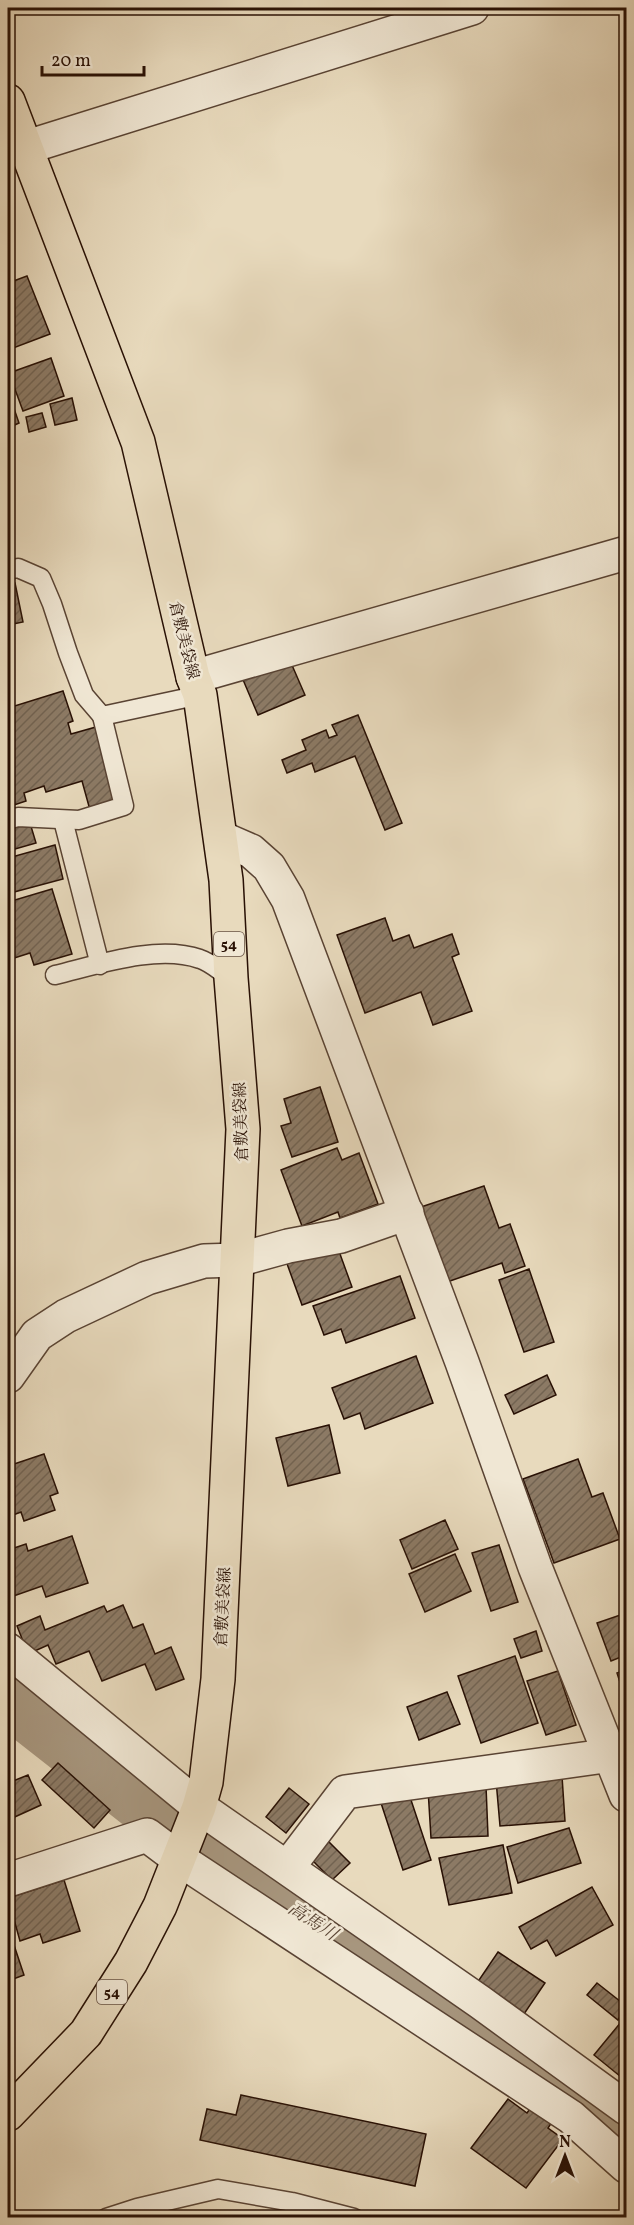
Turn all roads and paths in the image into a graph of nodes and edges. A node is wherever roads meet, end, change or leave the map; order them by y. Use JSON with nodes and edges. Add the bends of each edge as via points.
{"nodes":[{"id":1,"x":472,"y":8,"type":"edge"},
{"id":2,"x":8,"y":101,"type":"edge"},
{"id":3,"x":24,"y":148,"type":"junction"},
{"id":4,"x":627,"y":553,"type":"edge"},
{"id":5,"x":8,"y":570,"type":"edge"},
{"id":6,"x":196,"y":686,"type":"junction"},
{"id":7,"x":102,"y":716,"type":"junction"},
{"id":8,"x":8,"y":820,"type":"edge"},
{"id":9,"x":63,"y":820,"type":"junction"},
{"id":10,"x":221,"y":838,"type":"junction"},
{"id":11,"x":100,"y":964,"type":"junction"},
{"id":12,"x":55,"y":975,"type":"dead end"},
{"id":13,"x":231,"y":978,"type":"junction"},
{"id":14,"x":406,"y":1213,"type":"junction"},
{"id":15,"x":237,"y":1260,"type":"junction"},
{"id":16,"x":8,"y":1376,"type":"edge"},
{"id":17,"x":8,"y":1650,"type":"edge"},
{"id":18,"x":619,"y":1751,"type":"edge"},
{"id":19,"x":627,"y":1795,"type":"edge"},
{"id":20,"x":197,"y":1811,"type":"junction"},
{"id":21,"x":182,"y":1853,"type":"junction"},
{"id":22,"x":288,"y":1867,"type":"junction"},
{"id":23,"x":8,"y":1880,"type":"edge"},
{"id":24,"x":627,"y":2108,"type":"edge"},
{"id":25,"x":8,"y":2114,"type":"edge"},
{"id":26,"x":627,"y":2166,"type":"edge"},
{"id":27,"x":106,"y":2217,"type":"edge"},
{"id":28,"x":354,"y":2217,"type":"edge"}],
"edges":[{"from":1,"to":3,"type":"street"},
{"from":2,"to":3,"type":"main road","name":"倉敷美袋線","number":"54"},
{"from":3,"to":6,"type":"main road","name":"倉敷美袋線","number":"54","via":[[138,442]]},
{"from":4,"to":6,"type":"street"},
{"from":5,"to":7,"type":"lane","via":[[18,568],[41,578],[84,695]]},
{"from":6,"to":7,"type":"lane"},
{"from":6,"to":10,"type":"main road","name":"倉敷美袋線","number":"54"},
{"from":7,"to":9,"type":"lane","via":[[124,806],[79,820]]},
{"from":8,"to":9,"type":"lane"},
{"from":9,"to":11,"type":"lane"},
{"from":10,"to":13,"type":"main road","name":"倉敷美袋線","number":"54"},
{"from":10,"to":14,"type":"street","via":[[251,851],[269,867],[288,898]]},
{"from":11,"to":12,"type":"lane"},
{"from":11,"to":13,"type":"lane","via":[[171,952],[201,959]]},
{"from":13,"to":15,"type":"main road","name":"倉敷美袋線","number":"54","via":[[243,1130]]},
{"from":14,"to":15,"type":"street","via":[[341,1236]]},
{"from":14,"to":18,"type":"street","via":[[535,1567]]},
{"from":15,"to":16,"type":"street","via":[[204,1261],[147,1278],[66,1316],[37,1335]]},
{"from":15,"to":20,"type":"main road","name":"倉敷美袋線","number":"54","via":[[218,1679],[206,1782]]},
{"from":17,"to":20,"type":"street"},
{"from":18,"to":19,"type":"street"},
{"from":18,"to":22,"type":"street","via":[[345,1792]]},
{"from":20,"to":21,"type":"main road","name":"倉敷美袋線","number":"54"},
{"from":20,"to":22,"type":"street"},
{"from":21,"to":23,"type":"street","via":[[147,1835]]},
{"from":21,"to":25,"type":"main road","name":"倉敷美袋線","number":"54","via":[[131,1962],[86,2034]]},
{"from":21,"to":26,"type":"street","via":[[571,2117]]},
{"from":22,"to":24,"type":"street"},
{"from":27,"to":28,"type":"lane","via":[[218,2189]]}]}
